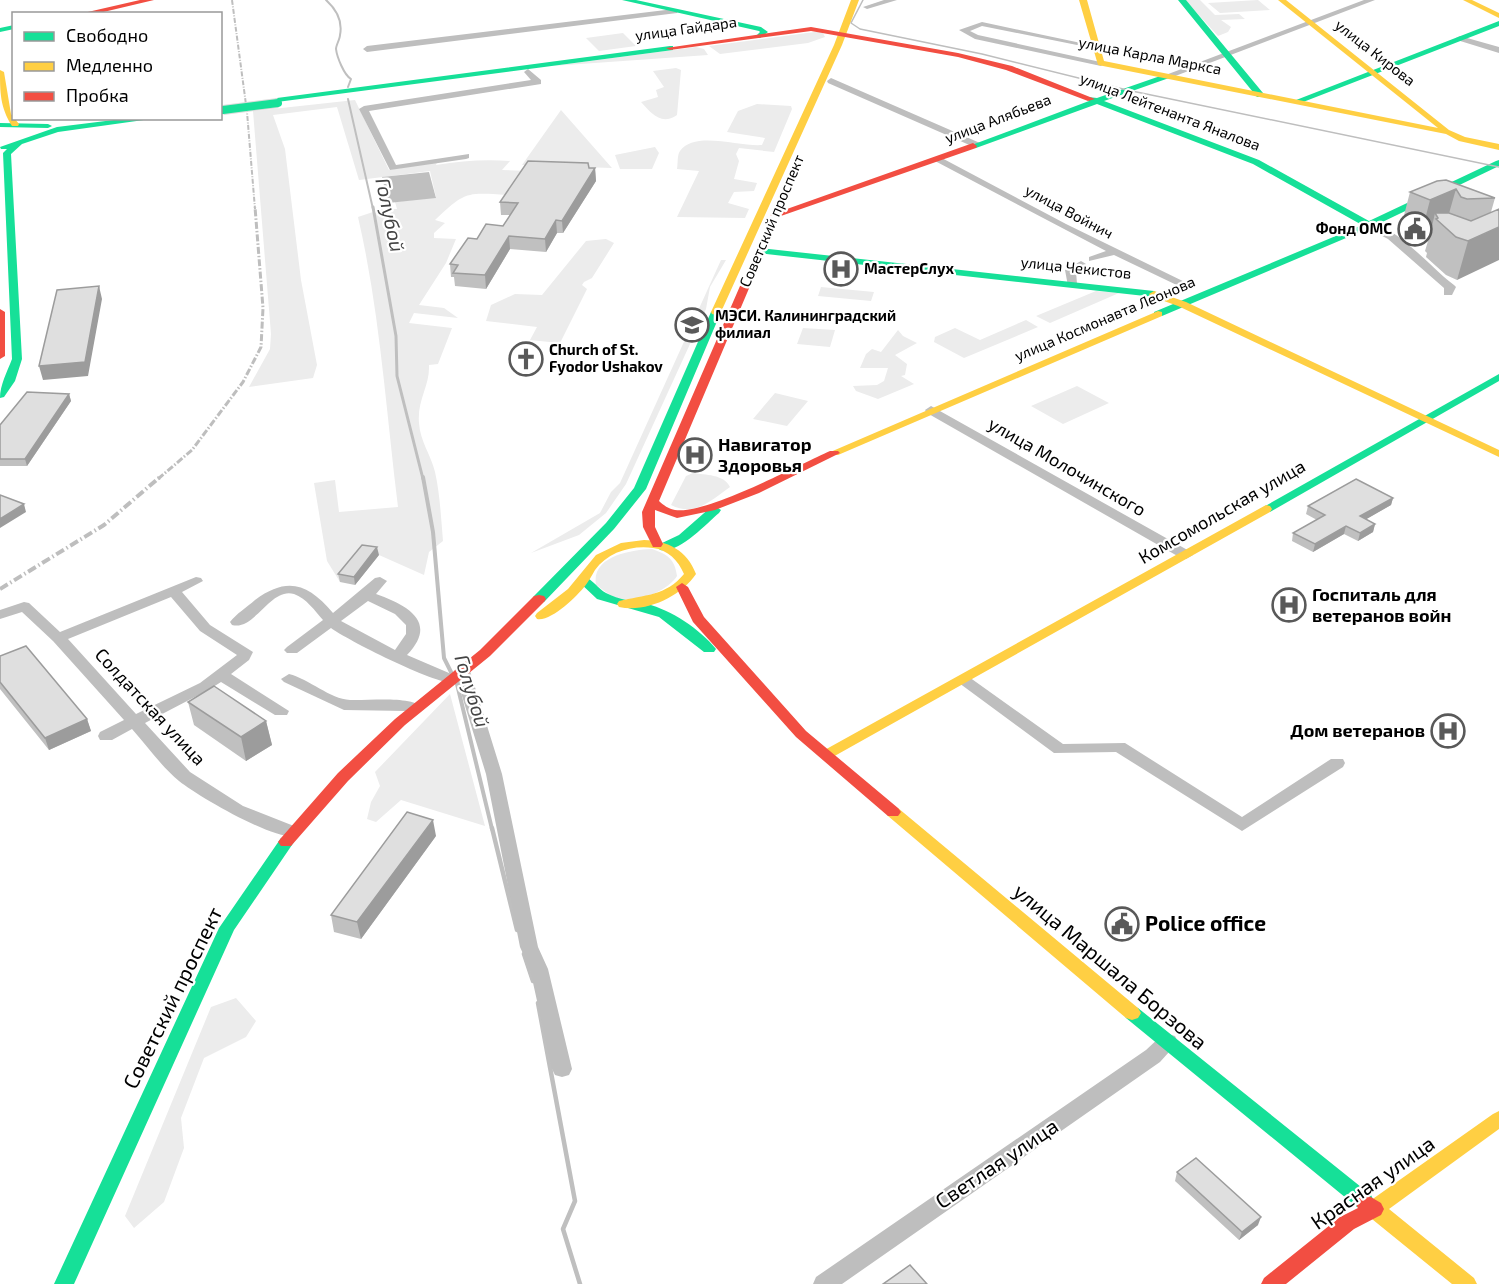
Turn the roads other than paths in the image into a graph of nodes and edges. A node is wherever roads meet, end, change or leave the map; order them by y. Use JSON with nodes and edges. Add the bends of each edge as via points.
{"nodes":[{"id":1,"x":92,"y":0,"type":"edge"},
{"id":2,"x":150,"y":0,"type":"edge"},
{"id":3,"x":626,"y":0,"type":"edge"},
{"id":4,"x":893,"y":0,"type":"edge"},
{"id":5,"x":1083,"y":0,"type":"edge"},
{"id":6,"x":1182,"y":0,"type":"edge"},
{"id":7,"x":1282,"y":0,"type":"edge"},
{"id":8,"x":1371,"y":0,"type":"edge"},
{"id":9,"x":1467,"y":0,"type":"edge"},
{"id":10,"x":864,"y":2,"type":"edge"},
{"id":11,"x":105,"y":9,"type":"junction"},
{"id":12,"x":674,"y":10,"type":"junction"},
{"id":13,"x":91,"y":12,"type":"edge"},
{"id":14,"x":1499,"y":16,"type":"edge"},
{"id":15,"x":1310,"y":22,"type":"junction"},
{"id":16,"x":1499,"y":23,"type":"edge"},
{"id":17,"x":846,"y":30,"type":"junction"},
{"id":18,"x":760,"y":36,"type":"junction"},
{"id":19,"x":811,"y":37,"type":"junction"},
{"id":20,"x":1460,"y":38,"type":"junction"},
{"id":21,"x":1077,"y":43,"type":"dead end"},
{"id":22,"x":367,"y":49,"type":"dead end"},
{"id":23,"x":835,"y":50,"type":"junction"},
{"id":24,"x":1499,"y":50,"type":"edge"},
{"id":25,"x":708,"y":53,"type":"junction"},
{"id":26,"x":1227,"y":53,"type":"junction"},
{"id":27,"x":1101,"y":63,"type":"junction"},
{"id":28,"x":1372,"y":71,"type":"junction"},
{"id":29,"x":0,"y":72,"type":"edge"},
{"id":30,"x":528,"y":72,"type":"junction"},
{"id":31,"x":1167,"y":76,"type":"junction"},
{"id":32,"x":831,"y":81,"type":"junction"},
{"id":33,"x":1260,"y":95,"type":"junction"},
{"id":34,"x":1096,"y":100,"type":"junction"},
{"id":35,"x":278,"y":101,"type":"junction"},
{"id":36,"x":1295,"y":102,"type":"junction"},
{"id":37,"x":222,"y":108,"type":"edge"},
{"id":38,"x":98,"y":120,"type":"edge"},
{"id":39,"x":138,"y":120,"type":"edge"},
{"id":40,"x":13,"y":127,"type":"edge"},
{"id":41,"x":1448,"y":132,"type":"junction"},
{"id":42,"x":977,"y":145,"type":"junction"},
{"id":43,"x":0,"y":148,"type":"edge"},
{"id":44,"x":1499,"y":148,"type":"edge"},
{"id":45,"x":466,"y":156,"type":"dead end"},
{"id":46,"x":938,"y":159,"type":"junction"},
{"id":47,"x":1499,"y":163,"type":"edge"},
{"id":48,"x":777,"y":209,"type":"junction"},
{"id":49,"x":1369,"y":225,"type":"junction"},
{"id":50,"x":760,"y":250,"type":"junction"},
{"id":51,"x":1113,"y":252,"type":"junction"},
{"id":52,"x":1093,"y":259,"type":"dead end"},
{"id":53,"x":1081,"y":264,"type":"dead end"},
{"id":54,"x":1072,"y":284,"type":"junction"},
{"id":55,"x":1189,"y":287,"type":"dead end"},
{"id":56,"x":1448,"y":293,"type":"dead end"},
{"id":57,"x":0,"y":303,"type":"edge"},
{"id":58,"x":15,"y":303,"type":"junction"},
{"id":59,"x":1182,"y":304,"type":"junction"},
{"id":60,"x":0,"y":312,"type":"edge"},
{"id":61,"x":0,"y":356,"type":"edge"},
{"id":62,"x":1499,"y":377,"type":"edge"},
{"id":63,"x":0,"y":395,"type":"edge"},
{"id":64,"x":931,"y":410,"type":"junction"},
{"id":65,"x":1428,"y":418,"type":"junction"},
{"id":66,"x":1499,"y":454,"type":"edge"},
{"id":67,"x":640,"y":489,"type":"junction"},
{"id":68,"x":652,"y":502,"type":"junction"},
{"id":69,"x":723,"y":503,"type":"junction"},
{"id":70,"x":661,"y":546,"type":"junction"},
{"id":71,"x":608,"y":552,"type":"junction"},
{"id":72,"x":1186,"y":555,"type":"junction"},
{"id":73,"x":196,"y":580,"type":"dead end"},
{"id":74,"x":380,"y":581,"type":"dead end"},
{"id":75,"x":584,"y":581,"type":"junction"},
{"id":76,"x":682,"y":587,"type":"junction"},
{"id":77,"x":173,"y":590,"type":"junction"},
{"id":78,"x":366,"y":595,"type":"junction"},
{"id":79,"x":624,"y":604,"type":"junction"},
{"id":80,"x":0,"y":615,"type":"edge"},
{"id":81,"x":332,"y":620,"type":"junction"},
{"id":82,"x":237,"y":622,"type":"dead end"},
{"id":83,"x":58,"y":638,"type":"junction"},
{"id":84,"x":292,"y":650,"type":"dead end"},
{"id":85,"x":485,"y":653,"type":"junction"},
{"id":86,"x":398,"y":656,"type":"junction"},
{"id":87,"x":739,"y":667,"type":"junction"},
{"id":88,"x":221,"y":675,"type":"junction"},
{"id":89,"x":455,"y":678,"type":"junction"},
{"id":90,"x":289,"y":679,"type":"dead end"},
{"id":91,"x":964,"y":680,"type":"junction"},
{"id":92,"x":413,"y":708,"type":"junction"},
{"id":93,"x":281,"y":711,"type":"dead end"},
{"id":94,"x":133,"y":722,"type":"junction"},
{"id":95,"x":106,"y":736,"type":"dead end"},
{"id":96,"x":826,"y":755,"type":"junction"},
{"id":97,"x":1337,"y":763,"type":"dead end"},
{"id":98,"x":293,"y":832,"type":"junction"},
{"id":99,"x":1168,"y":1042,"type":"junction"},
{"id":100,"x":562,"y":1069,"type":"dead end"},
{"id":101,"x":1499,"y":1119,"type":"edge"},
{"id":102,"x":1374,"y":1209,"type":"junction"},
{"id":103,"x":64,"y":1284,"type":"edge"},
{"id":104,"x":824,"y":1284,"type":"edge"},
{"id":105,"x":1271,"y":1284,"type":"edge"},
{"id":106,"x":1467,"y":1284,"type":"edge"}],
"edges":[{"from":1,"to":11,"type":"main road"},
{"from":2,"to":11,"type":"main road"},
{"from":3,"to":12,"type":"main road"},
{"from":4,"to":10,"type":"street"},
{"from":5,"to":27,"type":"main road"},
{"from":6,"to":26,"type":"main road"},
{"from":7,"to":15,"type":"main road","name":"улица Кирова"},
{"from":8,"to":15,"type":"street","name":"улица Алябьева"},
{"from":9,"to":14,"type":"main road"},
{"from":10,"to":17,"type":"main road","name":"Советский проспект"},
{"from":11,"to":13,"type":"main road"},
{"from":12,"to":18,"type":"main road","via":[[761,29],[764,32]]},
{"from":12,"to":22,"type":"street","name":"улица Гайдара"},
{"from":15,"to":26,"type":"street","name":"улица Алябьева"},
{"from":15,"to":28,"type":"main road","name":"улица Кирова"},
{"from":16,"to":20,"type":"main road"},
{"from":17,"to":19,"type":"main road","name":"улица Гайдара"},
{"from":17,"to":23,"type":"main road","name":"Советский проспект"},
{"from":17,"to":32,"type":"main road","name":"Советский проспект"},
{"from":17,"to":34,"type":"main road","name":"улица Лейтенанта Яналова","via":[[987,61]]},
{"from":18,"to":19,"type":"main road","name":"улица Гайдара"},
{"from":18,"to":25,"type":"main road","name":"улица Гайдара"},
{"from":19,"to":23,"type":"main road"},
{"from":20,"to":24,"type":"street"},
{"from":20,"to":28,"type":"main road"},
{"from":21,"to":27,"type":"street","name":"улица Карла Маркса","via":[[982,24],[963,30],[975,37]]},
{"from":23,"to":67,"type":"main road","name":"Советский проспект","via":[[743,249]]},
{"from":25,"to":30,"type":"main road","name":"улица Гайдара"},
{"from":25,"to":35,"type":"main road","name":"улица Гайдара"},
{"from":26,"to":31,"type":"street","name":"улица Алябьева"},
{"from":26,"to":33,"type":"main road"},
{"from":27,"to":31,"type":"main road","name":"улица Карла Маркса"},
{"from":28,"to":36,"type":"main road"},
{"from":28,"to":41,"type":"main road","name":"улица Кирова"},
{"from":29,"to":40,"type":"main road"},
{"from":30,"to":35,"type":"main road","name":"улица Гайдара"},
{"from":30,"to":45,"type":"street","via":[[538,82],[364,109],[393,168]]},
{"from":31,"to":33,"type":"main road","name":"улица Карла Маркса"},
{"from":31,"to":34,"type":"main road","name":"улица Алябьева"},
{"from":32,"to":42,"type":"street"},
{"from":32,"to":48,"type":"main road","name":"Советский проспект"},
{"from":33,"to":36,"type":"main road","name":"улица Карла Маркса"},
{"from":34,"to":42,"type":"main road","name":"улица Алябьева"},
{"from":34,"to":49,"type":"main road","name":"улица Лейтенанта Яналова","via":[[1256,162]]},
{"from":35,"to":37,"type":"main road","name":"улица Гайдара","bridge":true},
{"from":36,"to":41,"type":"main road","name":"улица Карла Маркса"},
{"from":38,"to":40,"type":"main road"},
{"from":39,"to":40,"type":"main road","via":[[57,130]]},
{"from":40,"to":43,"type":"main road"},
{"from":40,"to":58,"type":"main road","via":[[7,153]]},
{"from":41,"to":44,"type":"main road","name":"улица Карла Маркса"},
{"from":42,"to":46,"type":"main road","name":"улица Алябьева"},
{"from":46,"to":48,"type":"main road","name":"улица Алябьева","via":[[806,206]]},
{"from":46,"to":51,"type":"street","name":"улица Войнич"},
{"from":47,"to":49,"type":"main road","name":"улица Космонавта Леонова"},
{"from":48,"to":50,"type":"main road","name":"Советский проспект"},
{"from":49,"to":56,"type":"street","name":"улица Лейтенанта Яналова","via":[[1389,235],[1450,287]]},
{"from":49,"to":59,"type":"main road","name":"улица Космонавта Леонова"},
{"from":50,"to":54,"type":"main road","name":"улица Чекистов"},
{"from":50,"to":68,"type":"main road","name":"Советский проспект"},
{"from":51,"to":52,"type":"street"},
{"from":51,"to":55,"type":"street","name":"улица Войнич"},
{"from":53,"to":54,"type":"street","via":[[1070,270]]},
{"from":54,"to":59,"type":"main road","name":"улица Чекистов","via":[[1139,291]]},
{"from":57,"to":58,"type":"main road"},
{"from":58,"to":63,"type":"main road","via":[[17,359],[10,381]]},
{"from":59,"to":64,"type":"main road","name":"улица Космонавта Леонова"},
{"from":59,"to":65,"type":"main road","name":"улица Чекистов"},
{"from":60,"to":61,"type":"main road"},
{"from":62,"to":65,"type":"main road","name":"Комсомольская улица"},
{"from":64,"to":69,"type":"main road","name":"улица Космонавта Леонова"},
{"from":64,"to":72,"type":"street","name":"улица Молочинского"},
{"from":65,"to":66,"type":"main road","name":"улица Чекистов"},
{"from":65,"to":72,"type":"main road","name":"Комсомольская улица"},
{"from":67,"to":71,"type":"main road","name":"Советский проспект","via":[[639,503]]},
{"from":67,"to":85,"type":"main road","name":"Советский проспект","via":[[610,526]]},
{"from":68,"to":69,"type":"main road","name":"улица Космонавта Леонова","via":[[671,514],[694,514]]},
{"from":68,"to":70,"type":"main road","name":"Советский проспект","via":[[648,522]]},
{"from":69,"to":70,"type":"main road","name":"улица Космонавта Леонова","via":[[679,542]]},
{"from":70,"to":71,"type":"main road","via":[[640,543]]},
{"from":70,"to":76,"type":"main road","via":[[678,553],[687,563],[690,574]]},
{"from":71,"to":75,"type":"main road","via":[[588,571]]},
{"from":72,"to":91,"type":"main road","name":"Комсомольская улица"},
{"from":73,"to":77,"type":"street"},
{"from":74,"to":78,"type":"street"},
{"from":75,"to":79,"type":"main road","name":"улица Маршала Борзова","via":[[602,600]]},
{"from":75,"to":85,"type":"main road","name":"Советский проспект","via":[[550,610]]},
{"from":76,"to":79,"type":"main road","name":"улица Маршала Борзова","via":[[651,600]]},
{"from":76,"to":87,"type":"main road","name":"улица Маршала Борзова","via":[[698,619]]},
{"from":77,"to":83,"type":"street"},
{"from":77,"to":88,"type":"street","via":[[205,628],[245,652]]},
{"from":78,"to":81,"type":"street"},
{"from":78,"to":86,"type":"street","via":[[394,605],[411,619],[414,640]]},
{"from":79,"to":87,"type":"main road","name":"улица Маршала Борзова","via":[[663,613],[704,646]]},
{"from":80,"to":83,"type":"street","name":"Солдатская улица","via":[[24,606]]},
{"from":81,"to":82,"type":"street","via":[[312,598],[291,589],[280,591]]},
{"from":81,"to":84,"type":"street"},
{"from":81,"to":86,"type":"street","via":[[362,640]]},
{"from":83,"to":94,"type":"street","name":"Солдатская улица"},
{"from":85,"to":89,"type":"main road","name":"Советский проспект"},
{"from":86,"to":89,"type":"street"},
{"from":87,"to":96,"type":"main road","name":"улица Маршала Борзова","via":[[791,724]]},
{"from":88,"to":93,"type":"street"},
{"from":88,"to":94,"type":"street","via":[[211,690]]},
{"from":89,"to":92,"type":"main road","name":"Советский проспект"},
{"from":89,"to":100,"type":"street","via":[[494,774],[529,947]]},
{"from":90,"to":92,"type":"street","via":[[344,705]]},
{"from":91,"to":96,"type":"main road","name":"Комсомольская улица"},
{"from":91,"to":97,"type":"street","via":[[1060,750],[1119,747],[1242,825]]},
{"from":92,"to":98,"type":"main road","name":"Советский проспект"},
{"from":94,"to":95,"type":"street"},
{"from":94,"to":98,"type":"street","name":"Солдатская улица","via":[[184,776],[237,810]]},
{"from":96,"to":99,"type":"main road","name":"улица Маршала Борзова"},
{"from":98,"to":103,"type":"main road","name":"Советский проспект","via":[[227,928]]},
{"from":99,"to":102,"type":"main road","name":"улица Маршала Борзова"},
{"from":99,"to":104,"type":"street","name":"Светлая улица"},
{"from":101,"to":102,"type":"main road","name":"Красная улица"},
{"from":102,"to":105,"type":"main road","name":"Красная улица","via":[[1347,1223]]},
{"from":102,"to":106,"type":"main road","name":"улица Маршала Борзова"}]}
